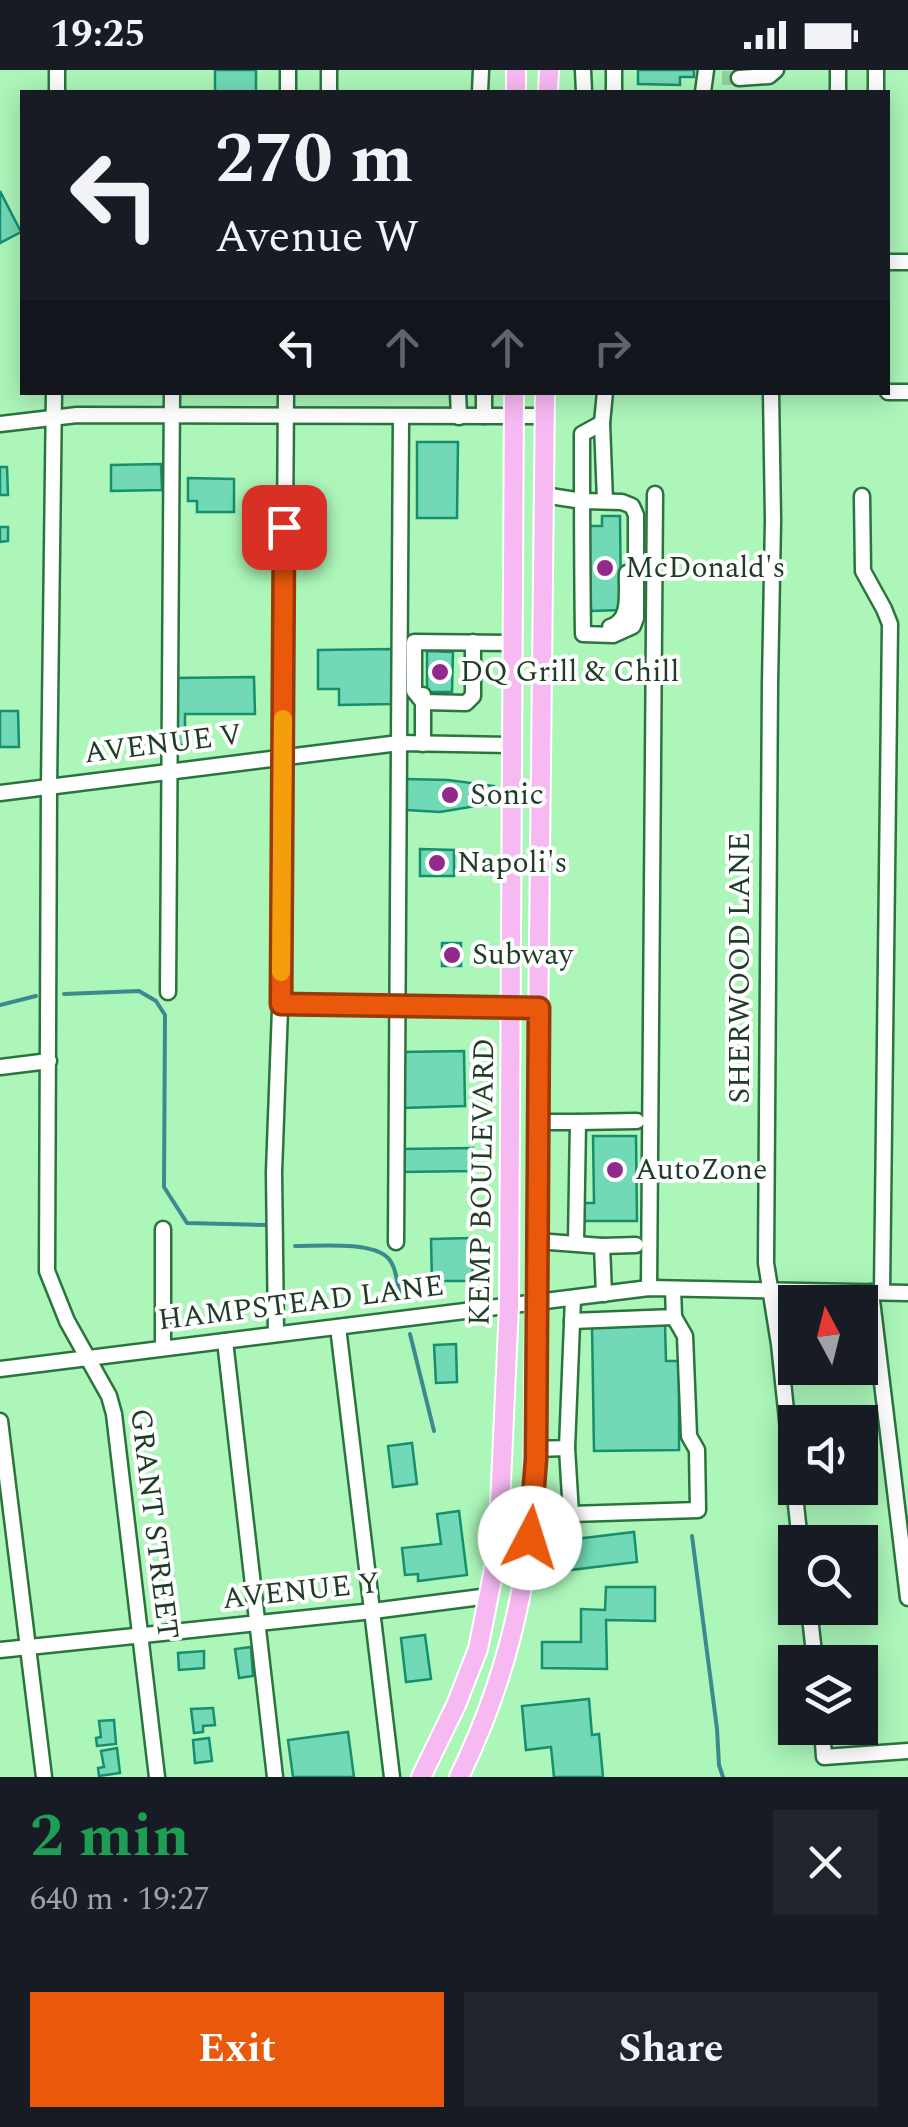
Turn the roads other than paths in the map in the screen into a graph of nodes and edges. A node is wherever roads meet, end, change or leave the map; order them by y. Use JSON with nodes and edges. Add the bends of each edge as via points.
{"nodes":[{"id":1,"x":776,"y":70,"type":"edge"},
{"id":2,"x":739,"y":78,"type":"dead end"},
{"id":3,"x":54,"y":395,"type":"edge"},
{"id":4,"x":172,"y":395,"type":"edge"},
{"id":5,"x":286,"y":395,"type":"edge"},
{"id":6,"x":458,"y":395,"type":"edge"},
{"id":7,"x":484,"y":395,"type":"edge"},
{"id":8,"x":514,"y":395,"type":"edge"},
{"id":9,"x":545,"y":395,"type":"edge"},
{"id":10,"x":605,"y":395,"type":"edge"},
{"id":11,"x":770,"y":395,"type":"edge"},
{"id":12,"x":171,"y":414,"type":"junction"},
{"id":13,"x":286,"y":414,"type":"junction"},
{"id":14,"x":458,"y":416,"type":"junction"},
{"id":15,"x":484,"y":416,"type":"junction"},
{"id":16,"x":514,"y":416,"type":"junction"},
{"id":17,"x":545,"y":416,"type":"junction"},
{"id":18,"x":53,"y":417,"type":"junction"},
{"id":19,"x":401,"y":417,"type":"junction"},
{"id":20,"x":602,"y":423,"type":"junction"},
{"id":21,"x":0,"y":424,"type":"edge"},
{"id":22,"x":655,"y":494,"type":"dead end"},
{"id":23,"x":544,"y":495,"type":"junction"},
{"id":24,"x":862,"y":496,"type":"dead end"},
{"id":25,"x":582,"y":501,"type":"junction"},
{"id":26,"x":604,"y":501,"type":"junction"},
{"id":27,"x":474,"y":642,"type":"junction"},
{"id":28,"x":513,"y":643,"type":"junction"},
{"id":29,"x":423,"y":702,"type":"junction"},
{"id":30,"x":399,"y":743,"type":"junction"},
{"id":31,"x":423,"y":744,"type":"junction"},
{"id":32,"x":512,"y":745,"type":"junction"},
{"id":33,"x":542,"y":746,"type":"junction"},
{"id":34,"x":283,"y":757,"type":"junction"},
{"id":35,"x":168,"y":771,"type":"junction"},
{"id":36,"x":48,"y":786,"type":"junction"},
{"id":37,"x":0,"y":793,"type":"edge"},
{"id":38,"x":168,"y":992,"type":"dead end"},
{"id":39,"x":281,"y":1004,"type":"junction"},
{"id":40,"x":397,"y":1006,"type":"junction"},
{"id":41,"x":511,"y":1008,"type":"junction"},
{"id":42,"x":539,"y":1008,"type":"junction"},
{"id":43,"x":48,"y":1061,"type":"junction"},
{"id":44,"x":0,"y":1067,"type":"edge"},
{"id":45,"x":637,"y":1121,"type":"dead end"},
{"id":46,"x":537,"y":1122,"type":"junction"},
{"id":47,"x":578,"y":1122,"type":"junction"},
{"id":48,"x":163,"y":1228,"type":"dead end"},
{"id":49,"x":537,"y":1241,"type":"junction"},
{"id":50,"x":396,"y":1242,"type":"dead end"},
{"id":51,"x":576,"y":1242,"type":"junction"},
{"id":52,"x":636,"y":1244,"type":"dead end"},
{"id":53,"x":602,"y":1246,"type":"junction"},
{"id":54,"x":877,"y":1285,"type":"edge"},
{"id":55,"x":648,"y":1288,"type":"junction"},
{"id":56,"x":673,"y":1289,"type":"junction"},
{"id":57,"x":771,"y":1290,"type":"junction"},
{"id":58,"x":778,"y":1290,"type":"edge"},
{"id":59,"x":878,"y":1292,"type":"edge"},
{"id":60,"x":908,"y":1292,"type":"edge"},
{"id":61,"x":604,"y":1294,"type":"junction"},
{"id":62,"x":573,"y":1298,"type":"junction"},
{"id":63,"x":535,"y":1302,"type":"junction"},
{"id":64,"x":878,"y":1302,"type":"edge"},
{"id":65,"x":510,"y":1306,"type":"junction"},
{"id":66,"x":674,"y":1317,"type":"junction"},
{"id":67,"x":572,"y":1322,"type":"junction"},
{"id":68,"x":338,"y":1327,"type":"junction"},
{"id":69,"x":276,"y":1334,"type":"junction"},
{"id":70,"x":225,"y":1340,"type":"junction"},
{"id":71,"x":163,"y":1348,"type":"junction"},
{"id":72,"x":88,"y":1358,"type":"junction"},
{"id":73,"x":0,"y":1369,"type":"edge"},
{"id":74,"x":0,"y":1421,"type":"edge"},
{"id":75,"x":567,"y":1448,"type":"junction"},
{"id":76,"x":535,"y":1449,"type":"junction"},
{"id":77,"x":531,"y":1514,"type":"junction"},
{"id":78,"x":571,"y":1514,"type":"junction"},
{"id":79,"x":798,"y":1525,"type":"edge"},
{"id":80,"x":489,"y":1596,"type":"junction"},
{"id":81,"x":519,"y":1598,"type":"junction"},
{"id":82,"x":908,"y":1598,"type":"edge"},
{"id":83,"x":373,"y":1611,"type":"junction"},
{"id":84,"x":256,"y":1624,"type":"junction"},
{"id":85,"x":140,"y":1636,"type":"junction"},
{"id":86,"x":28,"y":1647,"type":"junction"},
{"id":87,"x":0,"y":1650,"type":"edge"},
{"id":88,"x":823,"y":1745,"type":"edge"},
{"id":89,"x":908,"y":1751,"type":"edge"},
{"id":90,"x":44,"y":1777,"type":"edge"},
{"id":91,"x":157,"y":1777,"type":"edge"},
{"id":92,"x":274,"y":1777,"type":"edge"},
{"id":93,"x":392,"y":1777,"type":"edge"},
{"id":94,"x":421,"y":1777,"type":"edge"},
{"id":95,"x":459,"y":1777,"type":"edge"}],
"edges":[{"from":1,"to":2,"type":"street"},
{"from":3,"to":18,"type":"street","name":"GRANT STREET"},
{"from":4,"to":12,"type":"street"},
{"from":5,"to":13,"type":"street"},
{"from":6,"to":14,"type":"street"},
{"from":7,"to":15,"type":"street"},
{"from":8,"to":16,"type":"main road","name":"KEMP BOULEVARD"},
{"from":9,"to":17,"type":"main road","name":"KEMP BOULEVARD"},
{"from":10,"to":20,"type":"street"},
{"from":11,"to":57,"type":"street","name":"SHERWOOD LANE"},
{"from":12,"to":13,"type":"street"},
{"from":12,"to":18,"type":"street"},
{"from":12,"to":35,"type":"street"},
{"from":13,"to":19,"type":"street"},
{"from":13,"to":34,"type":"street"},
{"from":14,"to":15,"type":"street"},
{"from":14,"to":19,"type":"street"},
{"from":15,"to":16,"type":"street"},
{"from":16,"to":17,"type":"street"},
{"from":16,"to":28,"type":"main road","name":"KEMP BOULEVARD"},
{"from":17,"to":23,"type":"main road","name":"KEMP BOULEVARD"},
{"from":18,"to":21,"type":"street"},
{"from":18,"to":36,"type":"street","name":"GRANT STREET"},
{"from":19,"to":30,"type":"street"},
{"from":20,"to":25,"type":"street","via":[[582,434]]},
{"from":20,"to":26,"type":"street"},
{"from":22,"to":55,"type":"street"},
{"from":23,"to":25,"type":"street"},
{"from":23,"to":33,"type":"main road","name":"KEMP BOULEVARD"},
{"from":24,"to":54,"type":"street","via":[[862,572],[890,624]]},
{"from":25,"to":26,"type":"street"},
{"from":25,"to":26,"type":"street","via":[[582,634],[613,634],[636,618],[636,515],[632,506]]},
{"from":27,"to":28,"type":"street"},
{"from":27,"to":29,"type":"street","via":[[474,696],[466,703]]},
{"from":27,"to":29,"type":"street","via":[[414,642],[414,691]]},
{"from":28,"to":32,"type":"main road","name":"KEMP BOULEVARD"},
{"from":29,"to":31,"type":"street"},
{"from":30,"to":31,"type":"street","name":"AVENUE V"},
{"from":30,"to":34,"type":"street","name":"AVENUE V"},
{"from":30,"to":40,"type":"street"},
{"from":31,"to":32,"type":"street","name":"AVENUE V"},
{"from":32,"to":33,"type":"main road"},
{"from":32,"to":41,"type":"main road","name":"KEMP BOULEVARD"},
{"from":33,"to":42,"type":"main road","name":"KEMP BOULEVARD"},
{"from":34,"to":35,"type":"street","name":"AVENUE V"},
{"from":34,"to":39,"type":"street"},
{"from":35,"to":36,"type":"street","name":"AVENUE V"},
{"from":35,"to":38,"type":"street"},
{"from":36,"to":37,"type":"street","name":"AVENUE V"},
{"from":36,"to":43,"type":"street","name":"GRANT STREET"},
{"from":39,"to":40,"type":"street"},
{"from":39,"to":69,"type":"street"},
{"from":40,"to":41,"type":"street"},
{"from":40,"to":50,"type":"street"},
{"from":41,"to":42,"type":"street"},
{"from":41,"to":65,"type":"main road","name":"KEMP BOULEVARD"},
{"from":42,"to":46,"type":"main road","name":"KEMP BOULEVARD"},
{"from":43,"to":44,"type":"street"},
{"from":43,"to":72,"type":"street","name":"GRANT STREET","via":[[48,1271]]},
{"from":45,"to":47,"type":"street"},
{"from":46,"to":47,"type":"street"},
{"from":46,"to":49,"type":"main road","name":"KEMP BOULEVARD"},
{"from":47,"to":51,"type":"street"},
{"from":48,"to":71,"type":"street"},
{"from":49,"to":51,"type":"street"},
{"from":49,"to":63,"type":"main road","name":"KEMP BOULEVARD"},
{"from":51,"to":53,"type":"street"},
{"from":52,"to":53,"type":"street"},
{"from":53,"to":61,"type":"street"},
{"from":55,"to":56,"type":"street","name":"HAMPSTEAD LANE"},
{"from":55,"to":61,"type":"street","name":"HAMPSTEAD LANE"},
{"from":56,"to":57,"type":"street","name":"HAMPSTEAD LANE"},
{"from":56,"to":66,"type":"street"},
{"from":57,"to":58,"type":"street","name":"HAMPSTEAD LANE"},
{"from":57,"to":79,"type":"street","name":"SHERWOOD LANE"},
{"from":59,"to":60,"type":"street","name":"HAMPSTEAD LANE"},
{"from":61,"to":62,"type":"street","name":"HAMPSTEAD LANE"},
{"from":62,"to":63,"type":"street","name":"HAMPSTEAD LANE"},
{"from":62,"to":67,"type":"street"},
{"from":63,"to":65,"type":"street","name":"HAMPSTEAD LANE"},
{"from":63,"to":76,"type":"main road","name":"KEMP BOULEVARD"},
{"from":64,"to":82,"type":"street"},
{"from":65,"to":68,"type":"street","name":"HAMPSTEAD LANE"},
{"from":65,"to":80,"type":"main road","name":"KEMP BOULEVARD","via":[[498,1548]]},
{"from":66,"to":67,"type":"street"},
{"from":66,"to":78,"type":"street","via":[[685,1336],[698,1510]]},
{"from":67,"to":75,"type":"street"},
{"from":68,"to":69,"type":"street","name":"HAMPSTEAD LANE"},
{"from":68,"to":83,"type":"street"},
{"from":69,"to":70,"type":"street","name":"HAMPSTEAD LANE"},
{"from":70,"to":71,"type":"street","name":"HAMPSTEAD LANE"},
{"from":70,"to":84,"type":"street"},
{"from":71,"to":72,"type":"street","name":"HAMPSTEAD LANE"},
{"from":72,"to":73,"type":"street","name":"HAMPSTEAD LANE"},
{"from":72,"to":85,"type":"street","name":"GRANT STREET","via":[[114,1414]]},
{"from":74,"to":86,"type":"street"},
{"from":75,"to":76,"type":"street"},
{"from":75,"to":78,"type":"street"},
{"from":76,"to":77,"type":"main road","name":"KEMP BOULEVARD"},
{"from":77,"to":78,"type":"street"},
{"from":77,"to":81,"type":"main road","name":"KEMP BOULEVARD"},
{"from":80,"to":81,"type":"main road"},
{"from":80,"to":83,"type":"street","name":"AVENUE Y"},
{"from":80,"to":94,"type":"main road","name":"KEMP BOULEVARD","via":[[478,1649]]},
{"from":81,"to":95,"type":"main road","name":"KEMP BOULEVARD","via":[[494,1692]]},
{"from":83,"to":84,"type":"street","name":"AVENUE Y"},
{"from":83,"to":93,"type":"street"},
{"from":84,"to":85,"type":"street","name":"AVENUE Y"},
{"from":84,"to":92,"type":"street"},
{"from":85,"to":86,"type":"street","name":"AVENUE Y"},
{"from":85,"to":91,"type":"street","name":"GRANT STREET"},
{"from":86,"to":87,"type":"street","name":"AVENUE Y"},
{"from":86,"to":90,"type":"street"},
{"from":88,"to":89,"type":"street","via":[[824,1757]]}]}
